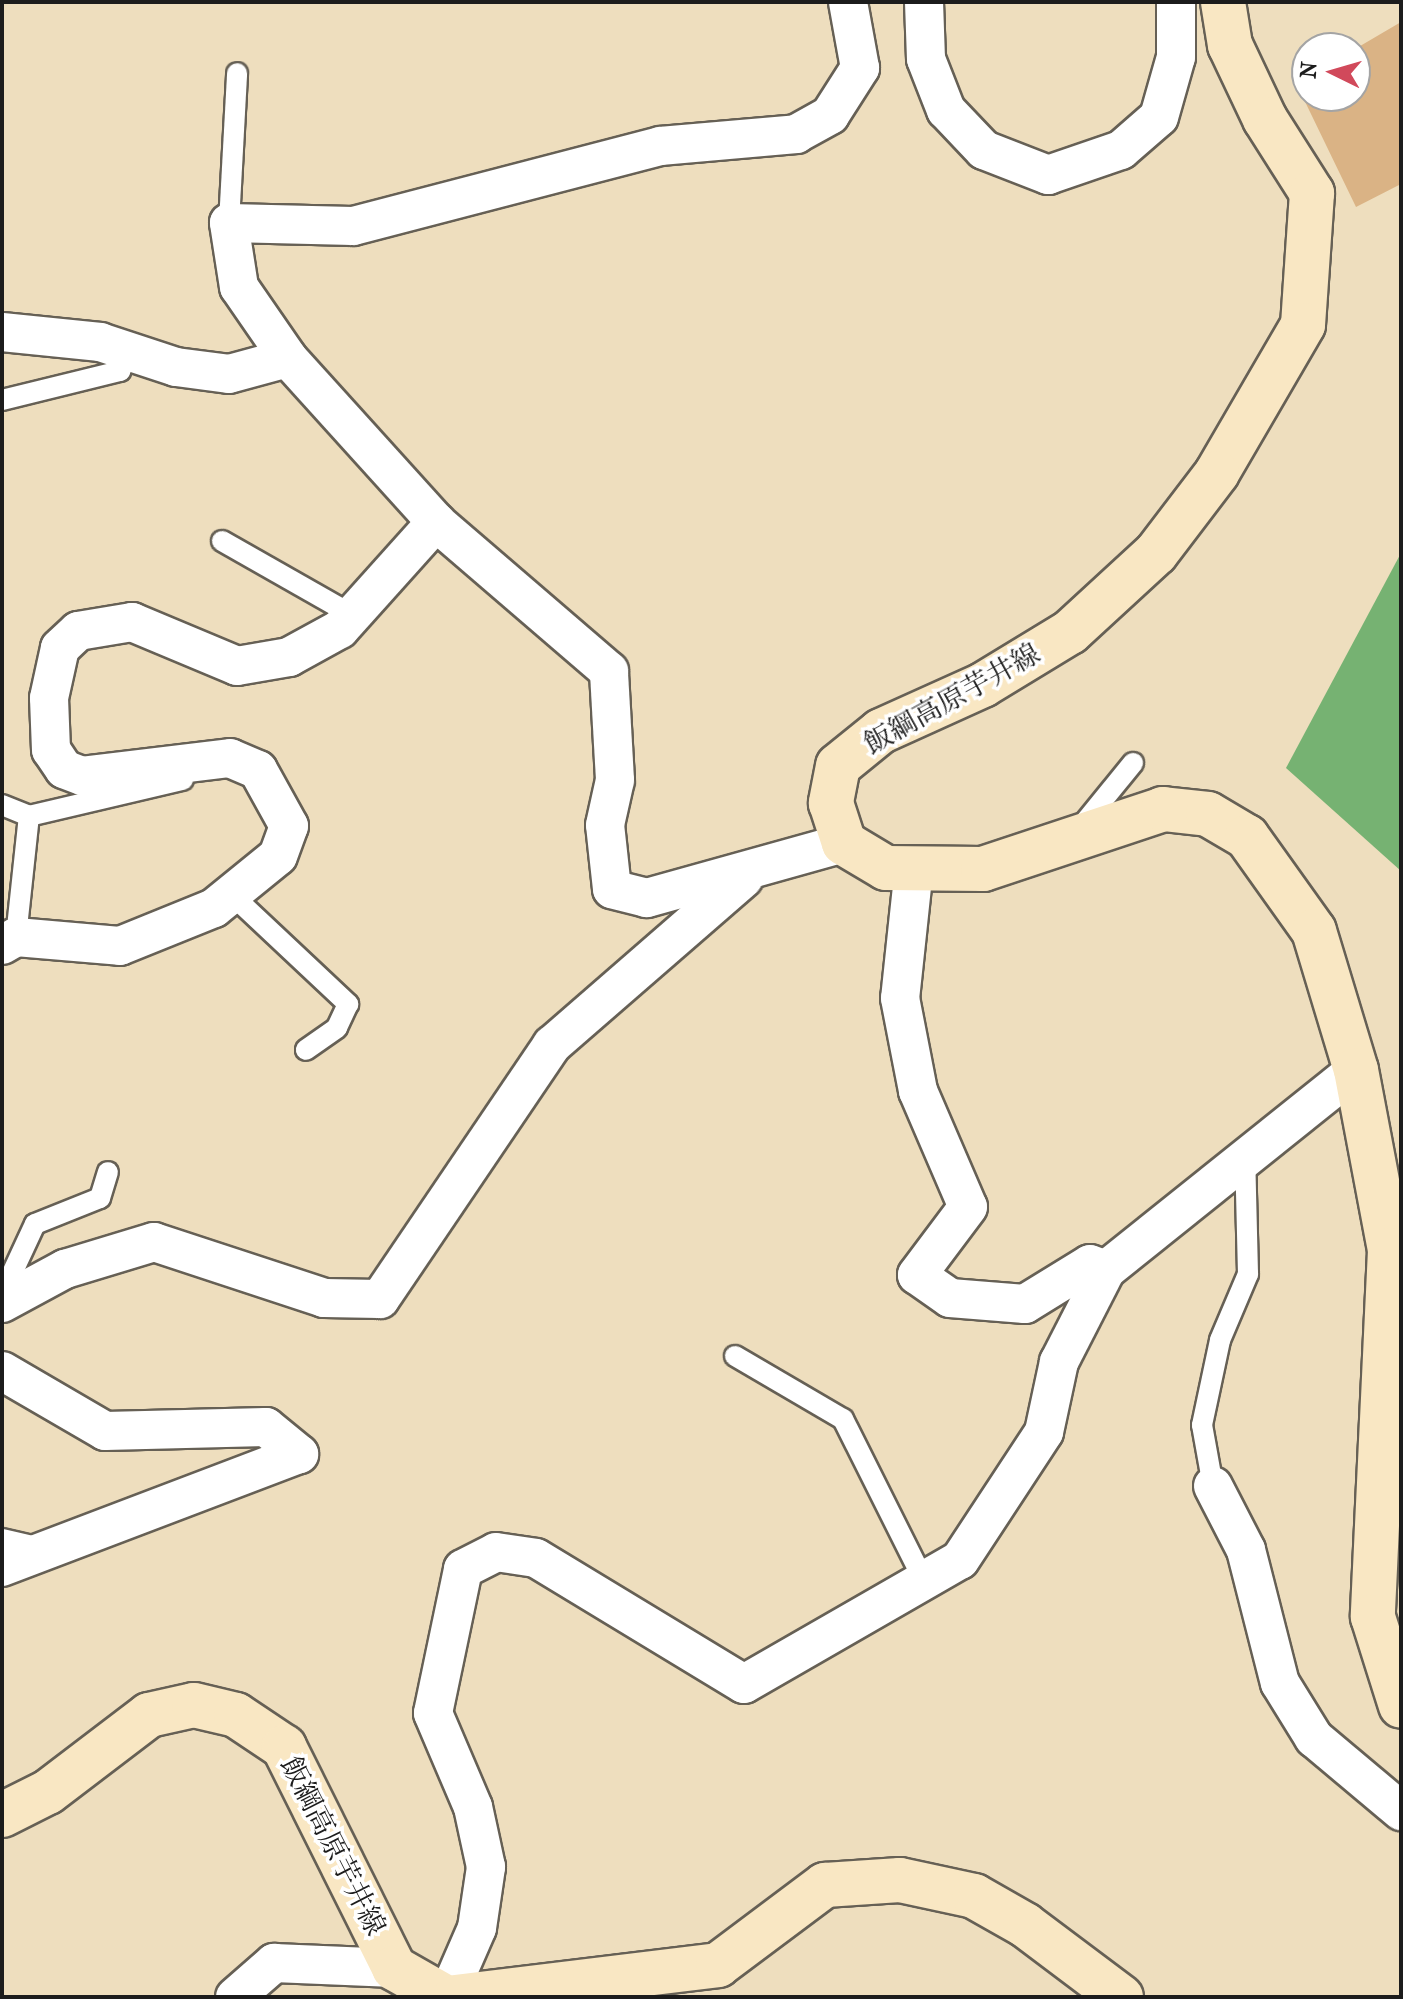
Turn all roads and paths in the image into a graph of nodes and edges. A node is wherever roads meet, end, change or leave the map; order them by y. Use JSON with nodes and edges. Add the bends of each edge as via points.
{"nodes":[{"id":1,"x":848,"y":2,"type":"edge"},
{"id":2,"x":924,"y":2,"type":"edge"},
{"id":3,"x":1176,"y":2,"type":"edge"},
{"id":4,"x":1223,"y":2,"type":"edge"},
{"id":5,"x":237,"y":73,"type":"dead end"},
{"id":6,"x":229,"y":223,"type":"junction"},
{"id":7,"x":2,"y":332,"type":"edge"},
{"id":8,"x":129,"y":351,"type":"junction"},
{"id":9,"x":288,"y":358,"type":"junction"},
{"id":10,"x":2,"y":400,"type":"edge"},
{"id":11,"x":436,"y":522,"type":"junction"},
{"id":12,"x":222,"y":541,"type":"dead end"},
{"id":13,"x":352,"y":615,"type":"junction"},
{"id":14,"x":200,"y":757,"type":"junction"},
{"id":15,"x":1133,"y":763,"type":"dead end"},
{"id":16,"x":2,"y":805,"type":"edge"},
{"id":17,"x":29,"y":816,"type":"junction"},
{"id":18,"x":1068,"y":842,"type":"junction"},
{"id":19,"x":844,"y":843,"type":"junction"},
{"id":20,"x":765,"y":860,"type":"junction"},
{"id":21,"x":914,"y":868,"type":"junction"},
{"id":22,"x":231,"y":894,"type":"junction"},
{"id":23,"x":9,"y":941,"type":"edge"},
{"id":24,"x":306,"y":1050,"type":"dead end"},
{"id":25,"x":1356,"y":1070,"type":"junction"},
{"id":26,"x":1245,"y":1155,"type":"junction"},
{"id":27,"x":108,"y":1172,"type":"dead end"},
{"id":28,"x":1106,"y":1270,"type":"junction"},
{"id":29,"x":2,"y":1295,"type":"edge"},
{"id":30,"x":2,"y":1303,"type":"edge"},
{"id":31,"x":735,"y":1356,"type":"dead end"},
{"id":32,"x":2,"y":1371,"type":"edge"},
{"id":33,"x":1213,"y":1486,"type":"joint"},
{"id":34,"x":2,"y":1539,"type":"edge"},
{"id":35,"x":40,"y":1548,"type":"junction"},
{"id":36,"x":2,"y":1567,"type":"edge"},
{"id":37,"x":922,"y":1577,"type":"junction"},
{"id":38,"x":1401,"y":1706,"type":"edge"},
{"id":39,"x":1401,"y":1811,"type":"edge"},
{"id":40,"x":2,"y":1815,"type":"edge"},
{"id":41,"x":394,"y":1968,"type":"junction"},
{"id":42,"x":235,"y":1997,"type":"edge"},
{"id":43,"x":446,"y":1997,"type":"edge"},
{"id":44,"x":455,"y":1997,"type":"edge"},
{"id":45,"x":1121,"y":1997,"type":"edge"}],
"edges":[{"from":1,"to":6,"type":"street","via":[[860,68],[830,115],[796,134],[660,146],[353,226]]},
{"from":2,"to":3,"type":"street","via":[[926,59],[946,110],[984,150],[1048,175],[1121,150],[1159,117],[1176,57]]},
{"from":4,"to":19,"type":"main road","name":"飯綱高原芋井線","via":[[1230,45],[1312,193],[1303,325],[1217,473],[1156,553],[1070,632],[983,685],[881,731],[838,766],[831,803]]},
{"from":5,"to":6,"type":"lane"},
{"from":6,"to":9,"type":"street","via":[[239,287]]},
{"from":7,"to":8,"type":"street"},
{"from":8,"to":9,"type":"street","via":[[229,374]]},
{"from":8,"to":10,"type":"lane","via":[[120,371]]},
{"from":9,"to":11,"type":"street"},
{"from":11,"to":13,"type":"street"},
{"from":11,"to":20,"type":"street","via":[[609,671],[615,780],[605,825],[612,889],[647,898]]},
{"from":12,"to":13,"type":"lane"},
{"from":13,"to":14,"type":"street","via":[[289,657],[256,668],[132,622],[90,626],[60,648],[49,698],[51,750],[64,769],[82,776]]},
{"from":14,"to":17,"type":"lane","via":[[186,779]]},
{"from":14,"to":22,"type":"street","via":[[258,770],[289,826],[278,856]]},
{"from":15,"to":18,"type":"lane"},
{"from":16,"to":17,"type":"lane"},
{"from":17,"to":23,"type":"lane"},
{"from":18,"to":21,"type":"main road","via":[[983,869]]},
{"from":18,"to":25,"type":"main road","via":[[1163,809],[1208,814],[1247,837],[1314,931]]},
{"from":19,"to":20,"type":"street"},
{"from":19,"to":21,"type":"main road","via":[[886,868]]},
{"from":20,"to":30,"type":"street","via":[[552,1045],[380,1299],[324,1298],[154,1242],[65,1269]]},
{"from":21,"to":28,"type":"street","via":[[900,998],[918,1091],[968,1207],[917,1275],[950,1298],[1025,1304],[1090,1264]]},
{"from":22,"to":23,"type":"street","via":[[120,946]]},
{"from":22,"to":24,"type":"lane","via":[[348,1004],[337,1028]]},
{"from":25,"to":26,"type":"street"},
{"from":25,"to":38,"type":"main road","via":[[1390,1250],[1373,1617]]},
{"from":26,"to":28,"type":"street"},
{"from":26,"to":33,"type":"lane","via":[[1248,1274],[1220,1340],[1202,1425]]},
{"from":27,"to":29,"type":"lane","via":[[100,1198],[35,1224]]},
{"from":28,"to":37,"type":"street","via":[[1059,1362],[1044,1432],[960,1560]]},
{"from":31,"to":37,"type":"lane","via":[[843,1419]]},
{"from":32,"to":35,"type":"street","via":[[105,1431],[266,1427],[299,1454]]},
{"from":33,"to":39,"type":"street","via":[[1246,1550],[1280,1683],[1314,1738]]},
{"from":34,"to":35,"type":"lane"},
{"from":35,"to":36,"type":"street"},
{"from":37,"to":43,"type":"street","via":[[744,1684],[536,1558],[496,1552],[463,1569],[433,1713],[473,1807],[486,1867],[477,1928]]},
{"from":40,"to":41,"type":"main road","name":"飯綱高原芋井線","via":[[48,1792],[149,1715],[194,1705],[236,1715],[284,1747]]},
{"from":41,"to":42,"type":"street","via":[[274,1963]]},
{"from":41,"to":43,"type":"main road","name":"飯綱高原芋井線"},
{"from":44,"to":45,"type":"main road","via":[[718,1965],[825,1885],[900,1880],[974,1896]]}]}
